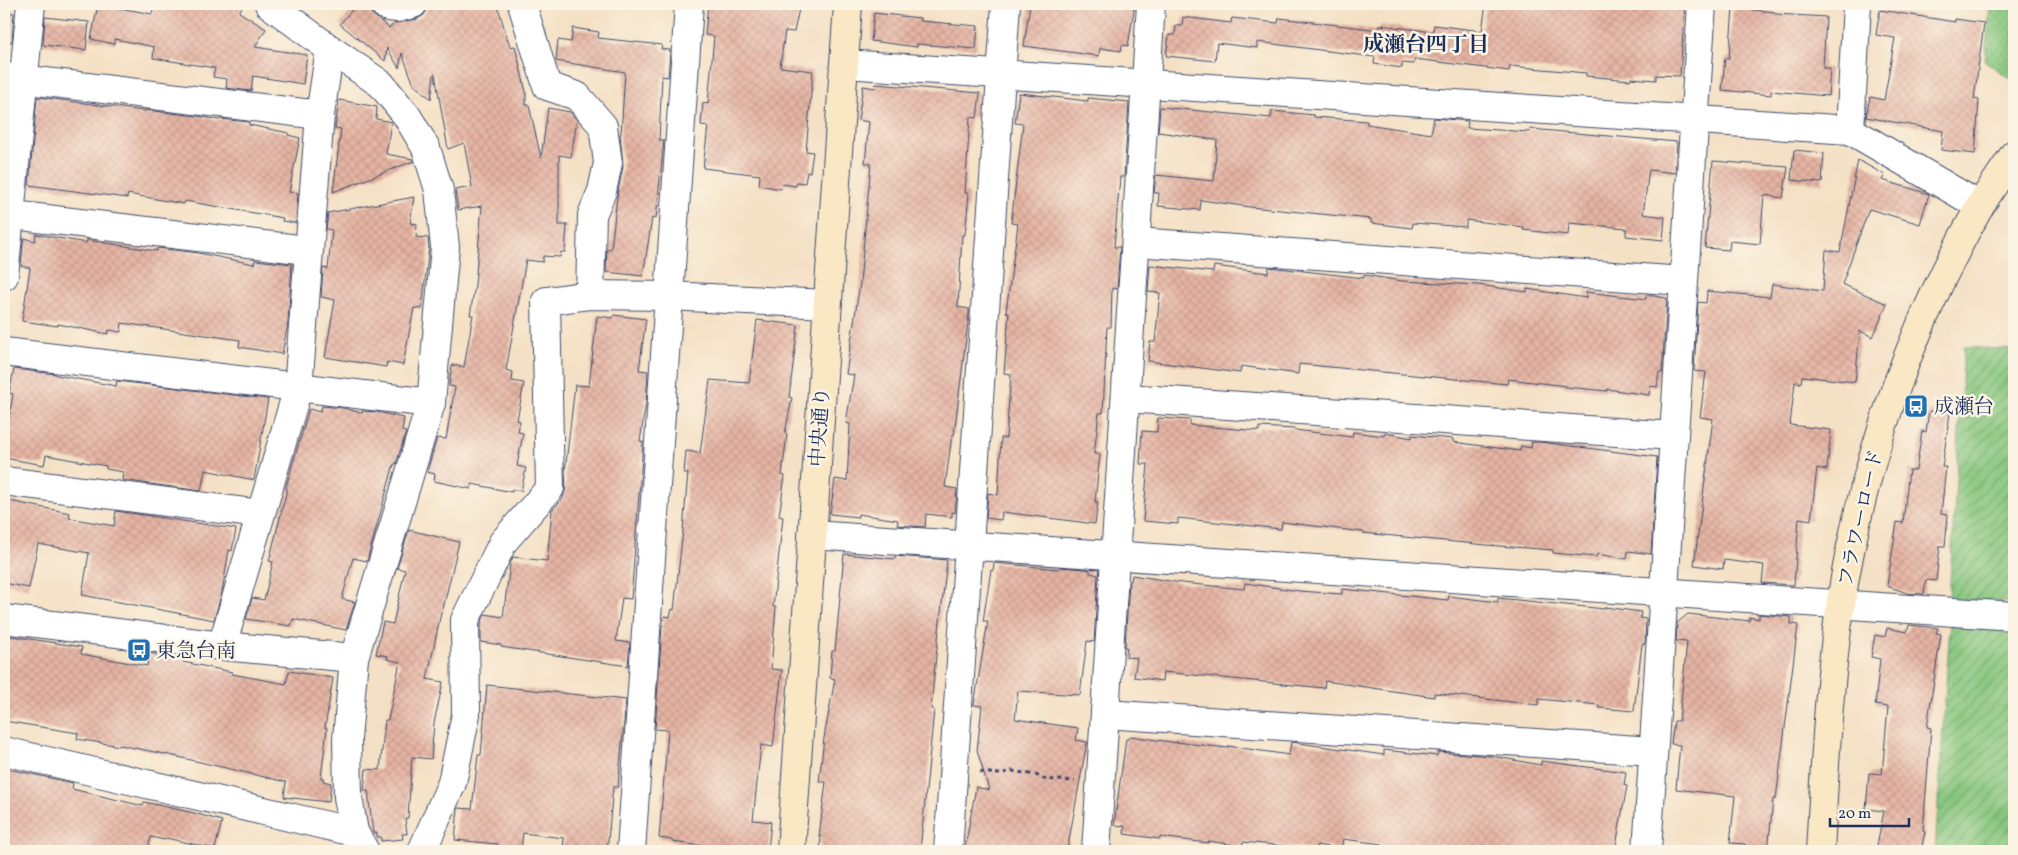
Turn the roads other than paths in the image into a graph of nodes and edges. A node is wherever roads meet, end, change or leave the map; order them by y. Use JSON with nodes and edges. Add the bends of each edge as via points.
{"nodes":[{"id":1,"x":31,"y":4,"type":"edge"},
{"id":2,"x":269,"y":4,"type":"edge"},
{"id":3,"x":384,"y":4,"type":"edge"},
{"id":4,"x":413,"y":4,"type":"edge"},
{"id":5,"x":522,"y":4,"type":"edge"},
{"id":6,"x":688,"y":4,"type":"edge"},
{"id":7,"x":848,"y":4,"type":"edge"},
{"id":8,"x":1006,"y":4,"type":"edge"},
{"id":9,"x":1151,"y":4,"type":"edge"},
{"id":10,"x":1702,"y":4,"type":"edge"},
{"id":11,"x":1857,"y":4,"type":"edge"},
{"id":12,"x":330,"y":49,"type":"junction"},
{"id":13,"x":844,"y":64,"type":"junction"},
{"id":14,"x":1001,"y":75,"type":"junction"},
{"id":15,"x":14,"y":78,"type":"edge"},
{"id":16,"x":1146,"y":84,"type":"junction"},
{"id":17,"x":320,"y":115,"type":"junction"},
{"id":18,"x":1694,"y":121,"type":"junction"},
{"id":19,"x":1850,"y":130,"type":"junction"},
{"id":20,"x":2014,"y":154,"type":"edge"},
{"id":21,"x":1980,"y":206,"type":"junction"},
{"id":22,"x":7,"y":215,"type":"edge"},
{"id":23,"x":1136,"y":242,"type":"junction"},
{"id":24,"x":308,"y":250,"type":"junction"},
{"id":25,"x":4,"y":276,"type":"edge"},
{"id":26,"x":1684,"y":281,"type":"junction"},
{"id":27,"x":590,"y":295,"type":"junction"},
{"id":28,"x":669,"y":296,"type":"junction"},
{"id":29,"x":827,"y":304,"type":"junction"},
{"id":30,"x":4,"y":352,"type":"edge"},
{"id":31,"x":298,"y":388,"type":"junction"},
{"id":32,"x":1126,"y":398,"type":"junction"},
{"id":33,"x":431,"y":403,"type":"junction"},
{"id":34,"x":1674,"y":436,"type":"junction"},
{"id":35,"x":4,"y":481,"type":"edge"},
{"id":36,"x":260,"y":514,"type":"junction"},
{"id":37,"x":812,"y":535,"type":"junction"},
{"id":38,"x":969,"y":545,"type":"junction"},
{"id":39,"x":1116,"y":555,"type":"junction"},
{"id":40,"x":1664,"y":592,"type":"junction"},
{"id":41,"x":1840,"y":604,"type":"junction"},
{"id":42,"x":2014,"y":616,"type":"edge"},
{"id":43,"x":4,"y":619,"type":"edge"},
{"id":44,"x":222,"y":646,"type":"junction"},
{"id":45,"x":354,"y":658,"type":"junction"},
{"id":46,"x":1105,"y":714,"type":"junction"},
{"id":47,"x":4,"y":751,"type":"edge"},
{"id":48,"x":1653,"y":751,"type":"junction"},
{"id":49,"x":359,"y":841,"type":"edge"},
{"id":50,"x":422,"y":851,"type":"edge"},
{"id":51,"x":631,"y":851,"type":"edge"},
{"id":52,"x":791,"y":851,"type":"edge"},
{"id":53,"x":948,"y":851,"type":"edge"},
{"id":54,"x":1096,"y":851,"type":"edge"},
{"id":55,"x":1647,"y":851,"type":"edge"},
{"id":56,"x":1820,"y":851,"type":"edge"}],
"edges":[{"from":1,"to":15,"type":"street"},
{"from":2,"to":12,"type":"street"},
{"from":3,"to":4,"type":"street","via":[[388,8]]},
{"from":5,"to":27,"type":"street","via":[[548,86],[577,96],[603,126],[608,163],[602,191],[592,214]]},
{"from":6,"to":28,"type":"street"},
{"from":7,"to":13,"type":"street","name":"中央通り"},
{"from":8,"to":14,"type":"street"},
{"from":9,"to":16,"type":"street"},
{"from":10,"to":18,"type":"street"},
{"from":11,"to":19,"type":"street"},
{"from":12,"to":17,"type":"street"},
{"from":12,"to":33,"type":"street","via":[[381,84],[407,116],[426,148],[439,190],[445,247]]},
{"from":13,"to":14,"type":"street"},
{"from":13,"to":29,"type":"street","name":"中央通り"},
{"from":14,"to":16,"type":"street"},
{"from":14,"to":38,"type":"street"},
{"from":15,"to":17,"type":"street"},
{"from":15,"to":22,"type":"street"},
{"from":16,"to":18,"type":"street"},
{"from":16,"to":23,"type":"street"},
{"from":17,"to":24,"type":"street"},
{"from":18,"to":19,"type":"street"},
{"from":18,"to":26,"type":"street"},
{"from":19,"to":21,"type":"street"},
{"from":20,"to":21,"type":"street","name":"フラワーロード"},
{"from":21,"to":41,"type":"street","name":"フラワーロード","via":[[1942,280],[1889,408],[1862,498]]},
{"from":22,"to":24,"type":"street"},
{"from":22,"to":25,"type":"street"},
{"from":23,"to":26,"type":"street"},
{"from":23,"to":32,"type":"street"},
{"from":24,"to":31,"type":"street"},
{"from":26,"to":34,"type":"street"},
{"from":27,"to":28,"type":"street"},
{"from":27,"to":50,"type":"street","via":[[546,301],[550,488],[503,542],[465,620],[466,714],[452,783]]},
{"from":28,"to":29,"type":"street"},
{"from":28,"to":51,"type":"street"},
{"from":29,"to":37,"type":"street","name":"中央通り"},
{"from":30,"to":31,"type":"street"},
{"from":31,"to":33,"type":"street"},
{"from":31,"to":36,"type":"street"},
{"from":32,"to":34,"type":"street"},
{"from":32,"to":39,"type":"street"},
{"from":33,"to":45,"type":"street"},
{"from":34,"to":40,"type":"street"},
{"from":35,"to":36,"type":"street"},
{"from":36,"to":44,"type":"street"},
{"from":37,"to":38,"type":"street"},
{"from":37,"to":52,"type":"street","name":"中央通り"},
{"from":38,"to":39,"type":"street"},
{"from":38,"to":53,"type":"street"},
{"from":39,"to":40,"type":"street"},
{"from":39,"to":46,"type":"street"},
{"from":40,"to":41,"type":"street"},
{"from":40,"to":48,"type":"street"},
{"from":41,"to":42,"type":"street"},
{"from":41,"to":56,"type":"street","name":"フラワーロード"},
{"from":43,"to":44,"type":"street"},
{"from":44,"to":45,"type":"street"},
{"from":45,"to":49,"type":"street","via":[[347,739],[348,797]]},
{"from":46,"to":48,"type":"street"},
{"from":46,"to":54,"type":"street"},
{"from":47,"to":49,"type":"street"},
{"from":48,"to":55,"type":"street"}]}
